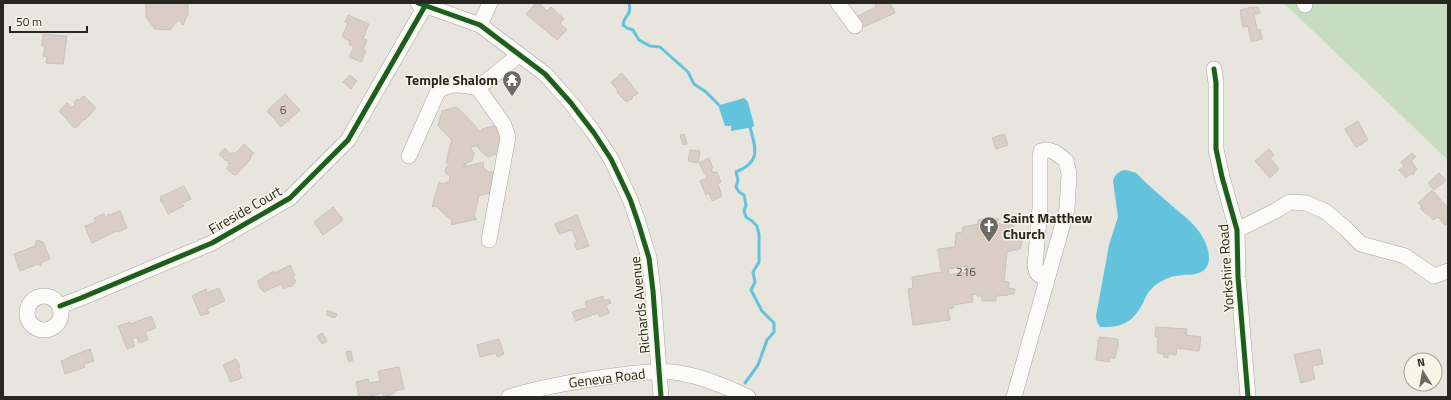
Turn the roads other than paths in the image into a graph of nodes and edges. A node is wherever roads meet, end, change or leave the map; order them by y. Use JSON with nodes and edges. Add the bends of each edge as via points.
{"nodes":[{"id":1,"x":490,"y":3,"type":"edge"},
{"id":2,"x":838,"y":3,"type":"edge"},
{"id":3,"x":422,"y":5,"type":"edge"},
{"id":4,"x":480,"y":25,"type":"junction"},
{"id":5,"x":855,"y":26,"type":"dead end"},
{"id":6,"x":519,"y":55,"type":"junction"},
{"id":7,"x":1214,"y":68,"type":"dead end"},
{"id":8,"x":478,"y":88,"type":"junction"},
{"id":9,"x":409,"y":156,"type":"dead end"},
{"id":10,"x":1237,"y":230,"type":"junction"},
{"id":11,"x":489,"y":240,"type":"dead end"},
{"id":12,"x":1448,"y":271,"type":"edge"},
{"id":13,"x":1046,"y":279,"type":"junction"},
{"id":14,"x":60,"y":306,"type":"dead end"},
{"id":15,"x":659,"y":371,"type":"junction"},
{"id":16,"x":509,"y":397,"type":"edge"},
{"id":17,"x":661,"y":397,"type":"edge"},
{"id":18,"x":748,"y":397,"type":"edge"},
{"id":19,"x":1014,"y":397,"type":"edge"},
{"id":20,"x":1248,"y":397,"type":"edge"}],
"edges":[{"from":1,"to":4,"type":"street"},
{"from":2,"to":5,"type":"street"},
{"from":3,"to":4,"type":"street","name":"Richards Avenue"},
{"from":3,"to":14,"type":"street","name":"Fireside Court","via":[[348,140],[290,198],[212,243]]},
{"from":4,"to":6,"type":"street","name":"Richards Avenue"},
{"from":6,"to":8,"type":"street"},
{"from":6,"to":15,"type":"street","name":"Richards Avenue","via":[[545,74],[571,103],[594,133],[623,182],[648,258]]},
{"from":7,"to":10,"type":"street","name":"Yorkshire Road","via":[[1216,149]]},
{"from":8,"to":9,"type":"street","via":[[453,84],[438,91]]},
{"from":8,"to":11,"type":"street","via":[[504,125],[508,137]]},
{"from":10,"to":12,"type":"street","via":[[1290,202],[1306,203],[1325,211],[1361,244],[1405,256],[1434,276]]},
{"from":10,"to":20,"type":"street","name":"Yorkshire Road","via":[[1238,277]]},
{"from":13,"to":13,"type":"street","via":[[1067,209],[1069,174],[1066,161],[1046,149],[1041,151],[1040,159],[1036,266],[1037,273]]},
{"from":13,"to":19,"type":"street"},
{"from":15,"to":16,"type":"street","name":"Geneva Road","via":[[578,380]]},
{"from":15,"to":17,"type":"street","name":"Richards Avenue"},
{"from":15,"to":18,"type":"street","name":"Geneva Road","via":[[705,380]]}]}
